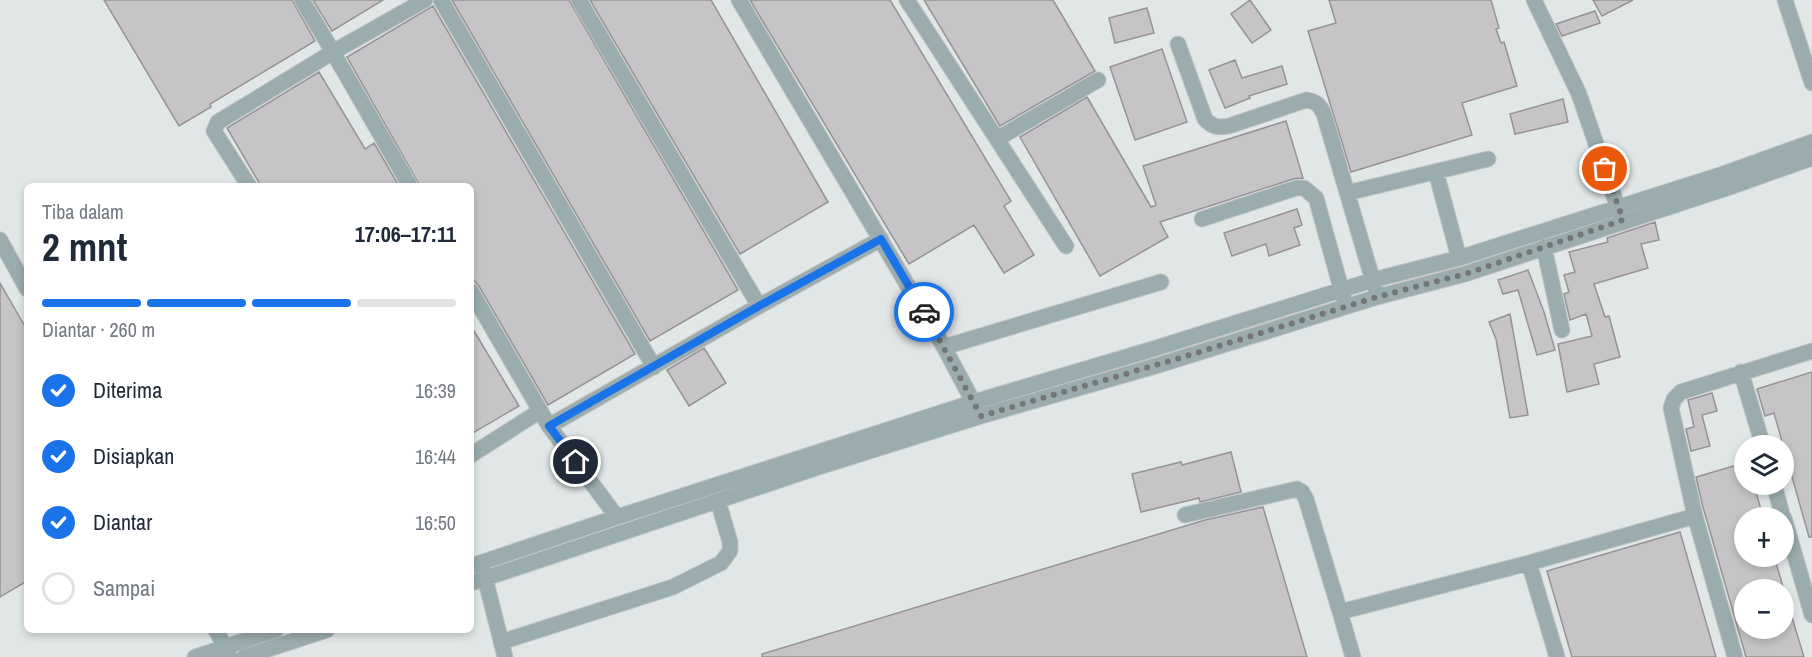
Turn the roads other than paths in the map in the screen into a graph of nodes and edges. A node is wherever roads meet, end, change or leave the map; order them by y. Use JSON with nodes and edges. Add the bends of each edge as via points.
{"nodes":[{"id":1,"x":302,"y":0,"type":"edge"},
{"id":2,"x":425,"y":0,"type":"edge"},
{"id":3,"x":441,"y":0,"type":"edge"},
{"id":4,"x":579,"y":0,"type":"edge"},
{"id":5,"x":738,"y":0,"type":"edge"},
{"id":6,"x":907,"y":0,"type":"edge"},
{"id":7,"x":1534,"y":0,"type":"edge"},
{"id":8,"x":1785,"y":0,"type":"edge"},
{"id":9,"x":1178,"y":44,"type":"dead end"},
{"id":10,"x":333,"y":52,"type":"junction"},
{"id":11,"x":1098,"y":80,"type":"dead end"},
{"id":12,"x":1812,"y":83,"type":"edge"},
{"id":13,"x":997,"y":139,"type":"junction"},
{"id":14,"x":1812,"y":142,"type":"edge"},
{"id":15,"x":1812,"y":158,"type":"edge"},
{"id":16,"x":1488,"y":159,"type":"dead end"},
{"id":17,"x":1436,"y":172,"type":"junction"},
{"id":18,"x":247,"y":183,"type":"edge"},
{"id":19,"x":408,"y":183,"type":"edge"},
{"id":20,"x":1347,"y":193,"type":"junction"},
{"id":21,"x":1620,"y":213,"type":"junction"},
{"id":22,"x":1202,"y":219,"type":"dead end"},
{"id":23,"x":881,"y":239,"type":"junction"},
{"id":24,"x":0,"y":240,"type":"edge"},
{"id":25,"x":1066,"y":246,"type":"dead end"},
{"id":26,"x":1544,"y":247,"type":"junction"},
{"id":27,"x":1459,"y":258,"type":"junction"},
{"id":28,"x":1373,"y":280,"type":"junction"},
{"id":29,"x":1161,"y":282,"type":"dead end"},
{"id":30,"x":24,"y":284,"type":"edge"},
{"id":31,"x":1342,"y":291,"type":"junction"},
{"id":32,"x":474,"y":296,"type":"edge"},
{"id":33,"x":1377,"y":297,"type":"junction"},
{"id":34,"x":759,"y":306,"type":"junction"},
{"id":35,"x":1347,"y":307,"type":"junction"},
{"id":36,"x":1562,"y":330,"type":"dead end"},
{"id":37,"x":944,"y":347,"type":"junction"},
{"id":38,"x":1812,"y":351,"type":"edge"},
{"id":39,"x":654,"y":367,"type":"junction"},
{"id":40,"x":1741,"y":372,"type":"junction"},
{"id":41,"x":974,"y":402,"type":"junction"},
{"id":42,"x":540,"y":411,"type":"junction"},
{"id":43,"x":981,"y":416,"type":"junction"},
{"id":44,"x":549,"y":426,"type":"junction"},
{"id":45,"x":1759,"y":435,"type":"edge"},
{"id":46,"x":474,"y":453,"type":"edge"},
{"id":47,"x":718,"y":501,"type":"junction"},
{"id":48,"x":1185,"y":515,"type":"dead end"},
{"id":49,"x":1695,"y":516,"type":"junction"},
{"id":50,"x":617,"y":517,"type":"junction"},
{"id":51,"x":1794,"y":553,"type":"edge"},
{"id":52,"x":1529,"y":563,"type":"junction"},
{"id":53,"x":477,"y":573,"type":"edge"},
{"id":54,"x":1340,"y":612,"type":"junction"},
{"id":55,"x":1812,"y":615,"type":"edge"},
{"id":56,"x":218,"y":633,"type":"edge"},
{"id":57,"x":269,"y":633,"type":"edge"},
{"id":58,"x":318,"y":633,"type":"edge"},
{"id":59,"x":501,"y":642,"type":"junction"},
{"id":60,"x":228,"y":652,"type":"edge"},
{"id":61,"x":195,"y":657,"type":"edge"},
{"id":62,"x":244,"y":657,"type":"edge"},
{"id":63,"x":505,"y":657,"type":"edge"},
{"id":64,"x":1353,"y":657,"type":"edge"},
{"id":65,"x":1557,"y":657,"type":"edge"},
{"id":66,"x":1736,"y":657,"type":"edge"}],
"edges":[{"from":1,"to":10,"type":"street"},
{"from":2,"to":10,"type":"street"},
{"from":3,"to":39,"type":"street"},
{"from":4,"to":34,"type":"street"},
{"from":5,"to":23,"type":"street"},
{"from":6,"to":13,"type":"street"},
{"from":7,"to":21,"type":"street","via":[[1579,94]]},
{"from":8,"to":12,"type":"street"},
{"from":9,"to":20,"type":"street","via":[[1205,119],[1211,125],[1229,126],[1306,100],[1320,105]]},
{"from":10,"to":18,"type":"street","via":[[218,122],[214,131]]},
{"from":10,"to":19,"type":"street"},
{"from":11,"to":13,"type":"street"},
{"from":13,"to":25,"type":"street"},
{"from":14,"to":21,"type":"street"},
{"from":15,"to":21,"type":"street","via":[[1733,186]]},
{"from":16,"to":17,"type":"street"},
{"from":17,"to":20,"type":"street"},
{"from":17,"to":27,"type":"street"},
{"from":20,"to":28,"type":"street"},
{"from":21,"to":26,"type":"street"},
{"from":21,"to":27,"type":"street"},
{"from":22,"to":31,"type":"street","via":[[1304,188],[1316,198]]},
{"from":23,"to":34,"type":"street"},
{"from":23,"to":37,"type":"street"},
{"from":24,"to":30,"type":"street"},
{"from":26,"to":33,"type":"street","via":[[1465,274]]},
{"from":26,"to":36,"type":"street"},
{"from":27,"to":28,"type":"street"},
{"from":28,"to":31,"type":"street"},
{"from":28,"to":33,"type":"street"},
{"from":29,"to":37,"type":"street"},
{"from":31,"to":35,"type":"street"},
{"from":31,"to":41,"type":"street"},
{"from":32,"to":42,"type":"street"},
{"from":33,"to":35,"type":"street"},
{"from":34,"to":39,"type":"street"},
{"from":35,"to":43,"type":"street"},
{"from":37,"to":41,"type":"street"},
{"from":38,"to":40,"type":"street"},
{"from":39,"to":44,"type":"street"},
{"from":40,"to":45,"type":"street"},
{"from":40,"to":49,"type":"street","via":[[1681,392],[1671,408]]},
{"from":41,"to":43,"type":"street"},
{"from":41,"to":50,"type":"street"},
{"from":42,"to":44,"type":"street"},
{"from":42,"to":46,"type":"street"},
{"from":43,"to":47,"type":"street"},
{"from":44,"to":50,"type":"street"},
{"from":47,"to":53,"type":"street"},
{"from":47,"to":59,"type":"street","via":[[730,542],[730,551],[721,563],[673,587]]},
{"from":48,"to":54,"type":"street","via":[[1297,489],[1302,492]]},
{"from":49,"to":52,"type":"street"},
{"from":49,"to":66,"type":"street"},
{"from":50,"to":53,"type":"street"},
{"from":51,"to":55,"type":"street"},
{"from":52,"to":54,"type":"street"},
{"from":52,"to":65,"type":"street"},
{"from":53,"to":59,"type":"street"},
{"from":54,"to":64,"type":"street"},
{"from":56,"to":60,"type":"street"},
{"from":57,"to":60,"type":"street"},
{"from":58,"to":62,"type":"street"},
{"from":59,"to":63,"type":"street"},
{"from":60,"to":61,"type":"street"}]}
